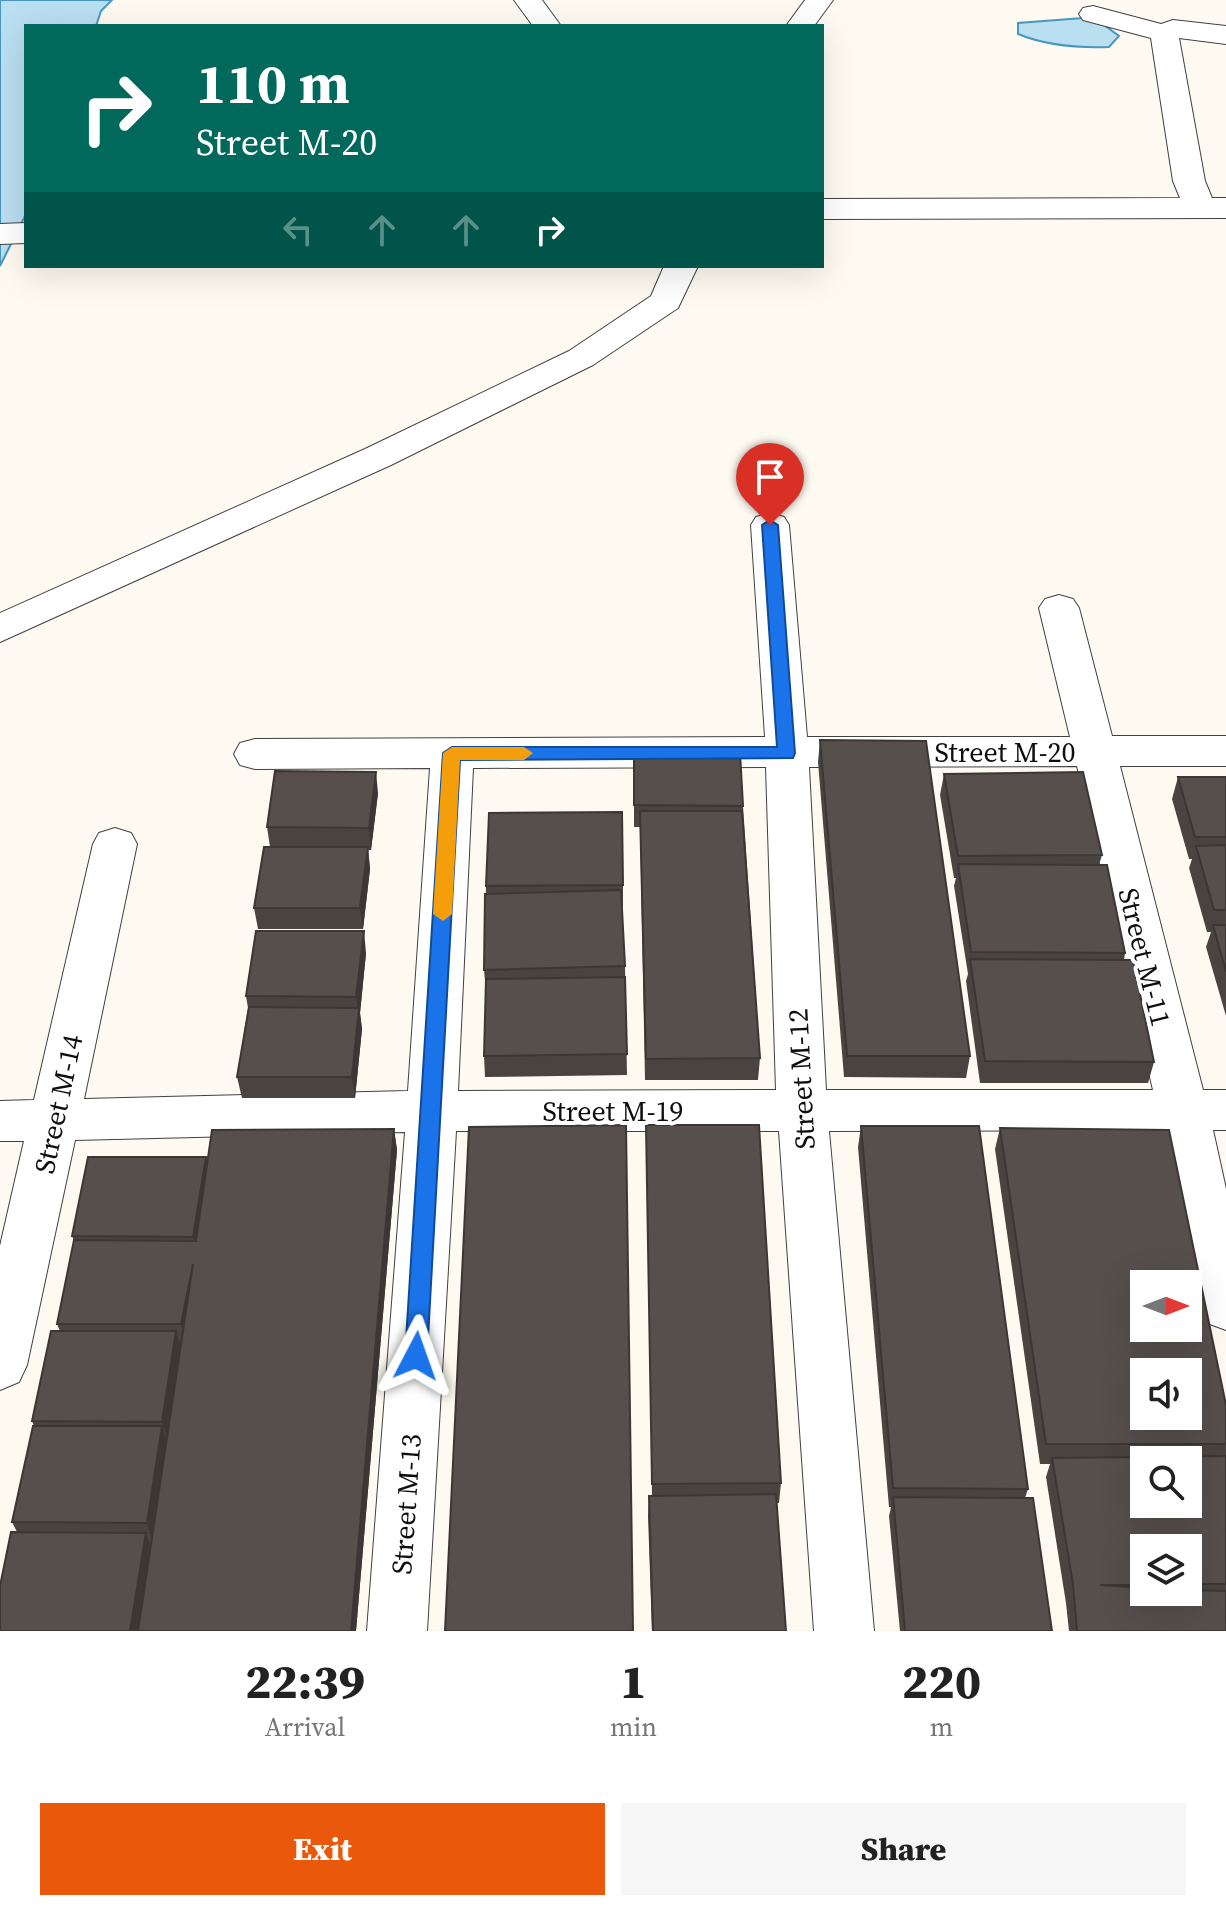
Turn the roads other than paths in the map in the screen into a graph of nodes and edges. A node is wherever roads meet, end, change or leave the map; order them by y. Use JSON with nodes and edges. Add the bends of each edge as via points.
{"nodes":[{"id":1,"x":528,"y":0,"type":"edge"},
{"id":2,"x":819,"y":0,"type":"edge"},
{"id":3,"x":1093,"y":14,"type":"dead end"},
{"id":4,"x":1172,"y":21,"type":"edge"},
{"id":5,"x":546,"y":24,"type":"edge"},
{"id":6,"x":800,"y":24,"type":"edge"},
{"id":7,"x":1226,"y":35,"type":"edge"},
{"id":8,"x":824,"y":209,"type":"edge"},
{"id":9,"x":1213,"y":209,"type":"edge"},
{"id":10,"x":24,"y":233,"type":"edge"},
{"id":11,"x":0,"y":234,"type":"edge"},
{"id":12,"x":680,"y":268,"type":"edge"},
{"id":13,"x":770,"y":525,"type":"dead end"},
{"id":14,"x":1059,"y":608,"type":"dead end"},
{"id":15,"x":0,"y":629,"type":"edge"},
{"id":16,"x":1226,"y":751,"type":"edge"},
{"id":17,"x":1094,"y":752,"type":"junction"},
{"id":18,"x":452,"y":753,"type":"junction"},
{"id":19,"x":787,"y":753,"type":"junction"},
{"id":20,"x":255,"y":754,"type":"dead end"},
{"id":21,"x":115,"y":844,"type":"dead end"},
{"id":22,"x":1204,"y":1110,"type":"edge"},
{"id":23,"x":432,"y":1111,"type":"junction"},
{"id":24,"x":802,"y":1111,"type":"junction"},
{"id":25,"x":55,"y":1120,"type":"junction"},
{"id":26,"x":0,"y":1121,"type":"edge"},
{"id":27,"x":1226,"y":1306,"type":"edge"},
{"id":28,"x":0,"y":1365,"type":"edge"},
{"id":29,"x":397,"y":1631,"type":"edge"},
{"id":30,"x":844,"y":1631,"type":"edge"}],
"edges":[{"from":1,"to":5,"type":"street"},
{"from":2,"to":6,"type":"street"},
{"from":3,"to":4,"type":"street"},
{"from":4,"to":7,"type":"street"},
{"from":4,"to":9,"type":"street","via":[[1189,181]]},
{"from":8,"to":9,"type":"street"},
{"from":10,"to":11,"type":"street"},
{"from":12,"to":15,"type":"street","via":[[666,301],[581,358]]},
{"from":13,"to":19,"type":"street","name":"Street M-12"},
{"from":14,"to":17,"type":"street","name":"Street M-11"},
{"from":16,"to":17,"type":"street","name":"Street M-20"},
{"from":17,"to":19,"type":"street","name":"Street M-20"},
{"from":17,"to":22,"type":"street","name":"Street M-11"},
{"from":18,"to":19,"type":"street","name":"Street M-20"},
{"from":18,"to":20,"type":"street","name":"Street M-20"},
{"from":18,"to":23,"type":"street","name":"Street M-13"},
{"from":19,"to":24,"type":"street","name":"Street M-12"},
{"from":21,"to":25,"type":"street","name":"Street M-14"},
{"from":22,"to":24,"type":"street","name":"Street M-19"},
{"from":22,"to":27,"type":"street","name":"Street M-11"},
{"from":23,"to":24,"type":"street","name":"Street M-19"},
{"from":23,"to":25,"type":"street","name":"Street M-19"},
{"from":23,"to":29,"type":"street","name":"Street M-13"},
{"from":24,"to":30,"type":"street","name":"Street M-12"},
{"from":25,"to":26,"type":"street","name":"Street M-19"},
{"from":25,"to":28,"type":"street","name":"Street M-14"}]}
